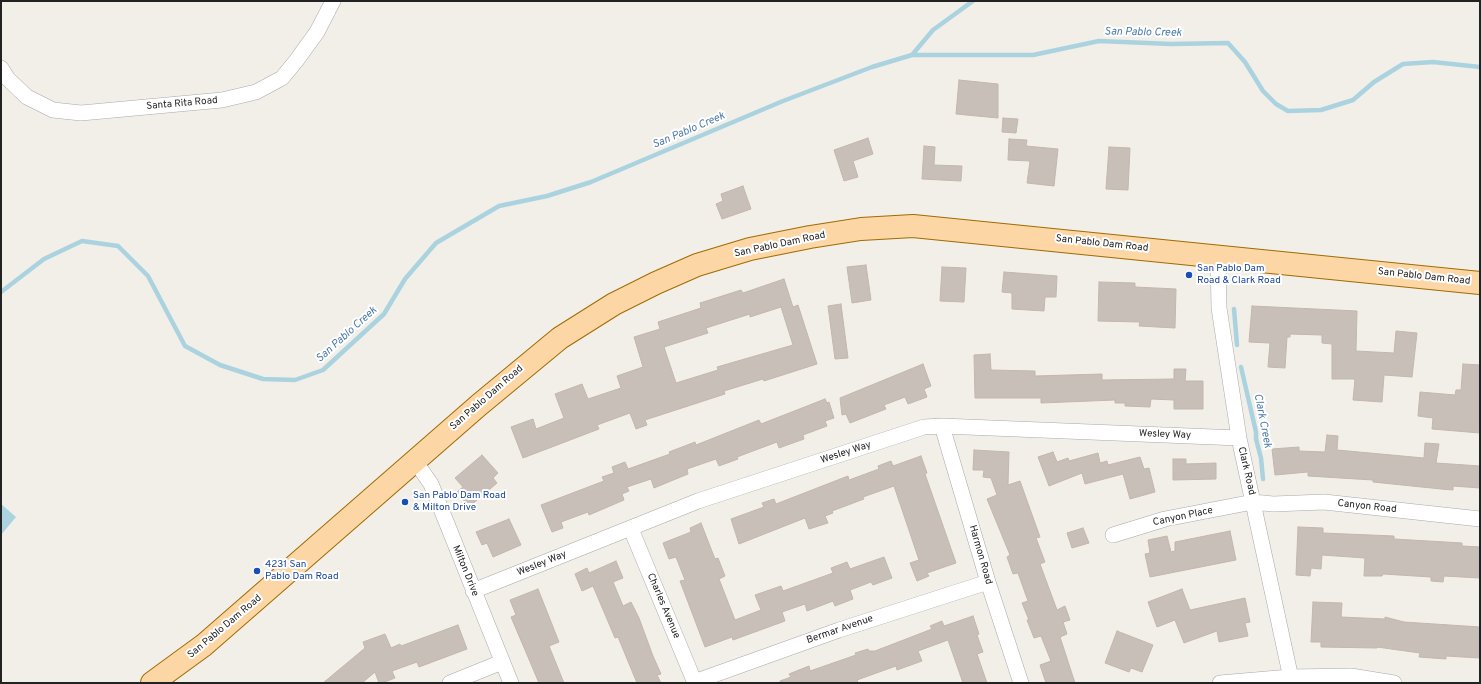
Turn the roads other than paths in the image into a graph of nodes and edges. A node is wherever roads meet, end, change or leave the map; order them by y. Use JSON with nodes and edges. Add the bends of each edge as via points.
{"nodes":[{"id":1,"x":333,"y":1,"type":"edge"},
{"id":2,"x":1,"y":68,"type":"edge"},
{"id":3,"x":1218,"y":256,"type":"junction"},
{"id":4,"x":1480,"y":283,"type":"edge"},
{"id":5,"x":942,"y":426,"type":"junction"},
{"id":6,"x":1239,"y":438,"type":"junction"},
{"id":7,"x":415,"y":461,"type":"junction"},
{"id":8,"x":1253,"y":502,"type":"junction"},
{"id":9,"x":1480,"y":519,"type":"edge"},
{"id":10,"x":631,"y":529,"type":"junction"},
{"id":11,"x":1112,"y":535,"type":"dead end"},
{"id":12,"x":988,"y":582,"type":"junction"},
{"id":13,"x":473,"y":591,"type":"junction"},
{"id":14,"x":502,"y":662,"type":"junction"},
{"id":15,"x":1291,"y":680,"type":"edge"},
{"id":16,"x":694,"y":682,"type":"edge"},
{"id":17,"x":152,"y":683,"type":"edge"},
{"id":18,"x":450,"y":683,"type":"edge"},
{"id":19,"x":510,"y":683,"type":"edge"},
{"id":20,"x":1020,"y":683,"type":"edge"},
{"id":21,"x":1220,"y":683,"type":"edge"},
{"id":22,"x":1394,"y":683,"type":"edge"}],
"edges":[{"from":1,"to":2,"type":"street","name":"Santa Rita Road","via":[[317,32],[282,78],[256,92],[222,100],[81,113],[53,110],[26,97]]},
{"from":3,"to":4,"type":"main road","name":"San Pablo Dam Road"},
{"from":3,"to":6,"type":"street","name":"Clark Road","via":[[1219,308]]},
{"from":3,"to":7,"type":"main road","name":"San Pablo Dam Road","via":[[913,226],[861,229],[750,249],[697,266],[614,304],[529,363]]},
{"from":5,"to":6,"type":"street","name":"Wesley Way"},
{"from":5,"to":10,"type":"street","name":"Wesley Way","via":[[924,427],[698,501]]},
{"from":5,"to":12,"type":"street","name":"Harmon Road"},
{"from":6,"to":8,"type":"street","name":"Clark Road"},
{"from":7,"to":13,"type":"street","name":"Milton Drive","via":[[431,484]]},
{"from":7,"to":17,"type":"main road","name":"San Pablo Dam Road","via":[[193,655]]},
{"from":8,"to":9,"type":"street","name":"Canyon Road","via":[[1324,502]]},
{"from":8,"to":11,"type":"street","name":"Canyon Place","via":[[1165,519]]},
{"from":8,"to":15,"type":"street","name":"Clark Road"},
{"from":10,"to":13,"type":"street","name":"Wesley Way"},
{"from":10,"to":16,"type":"street","name":"Charles Avenue"},
{"from":12,"to":16,"type":"street","name":"Bermar Avenue","via":[[839,630]]},
{"from":12,"to":20,"type":"street","name":"Harmon Road"},
{"from":13,"to":14,"type":"street","name":"Milton Drive"},
{"from":14,"to":18,"type":"street"},
{"from":14,"to":19,"type":"street","name":"Milton Drive"},
{"from":15,"to":21,"type":"street"},
{"from":15,"to":22,"type":"street","via":[[1351,676]]}]}
